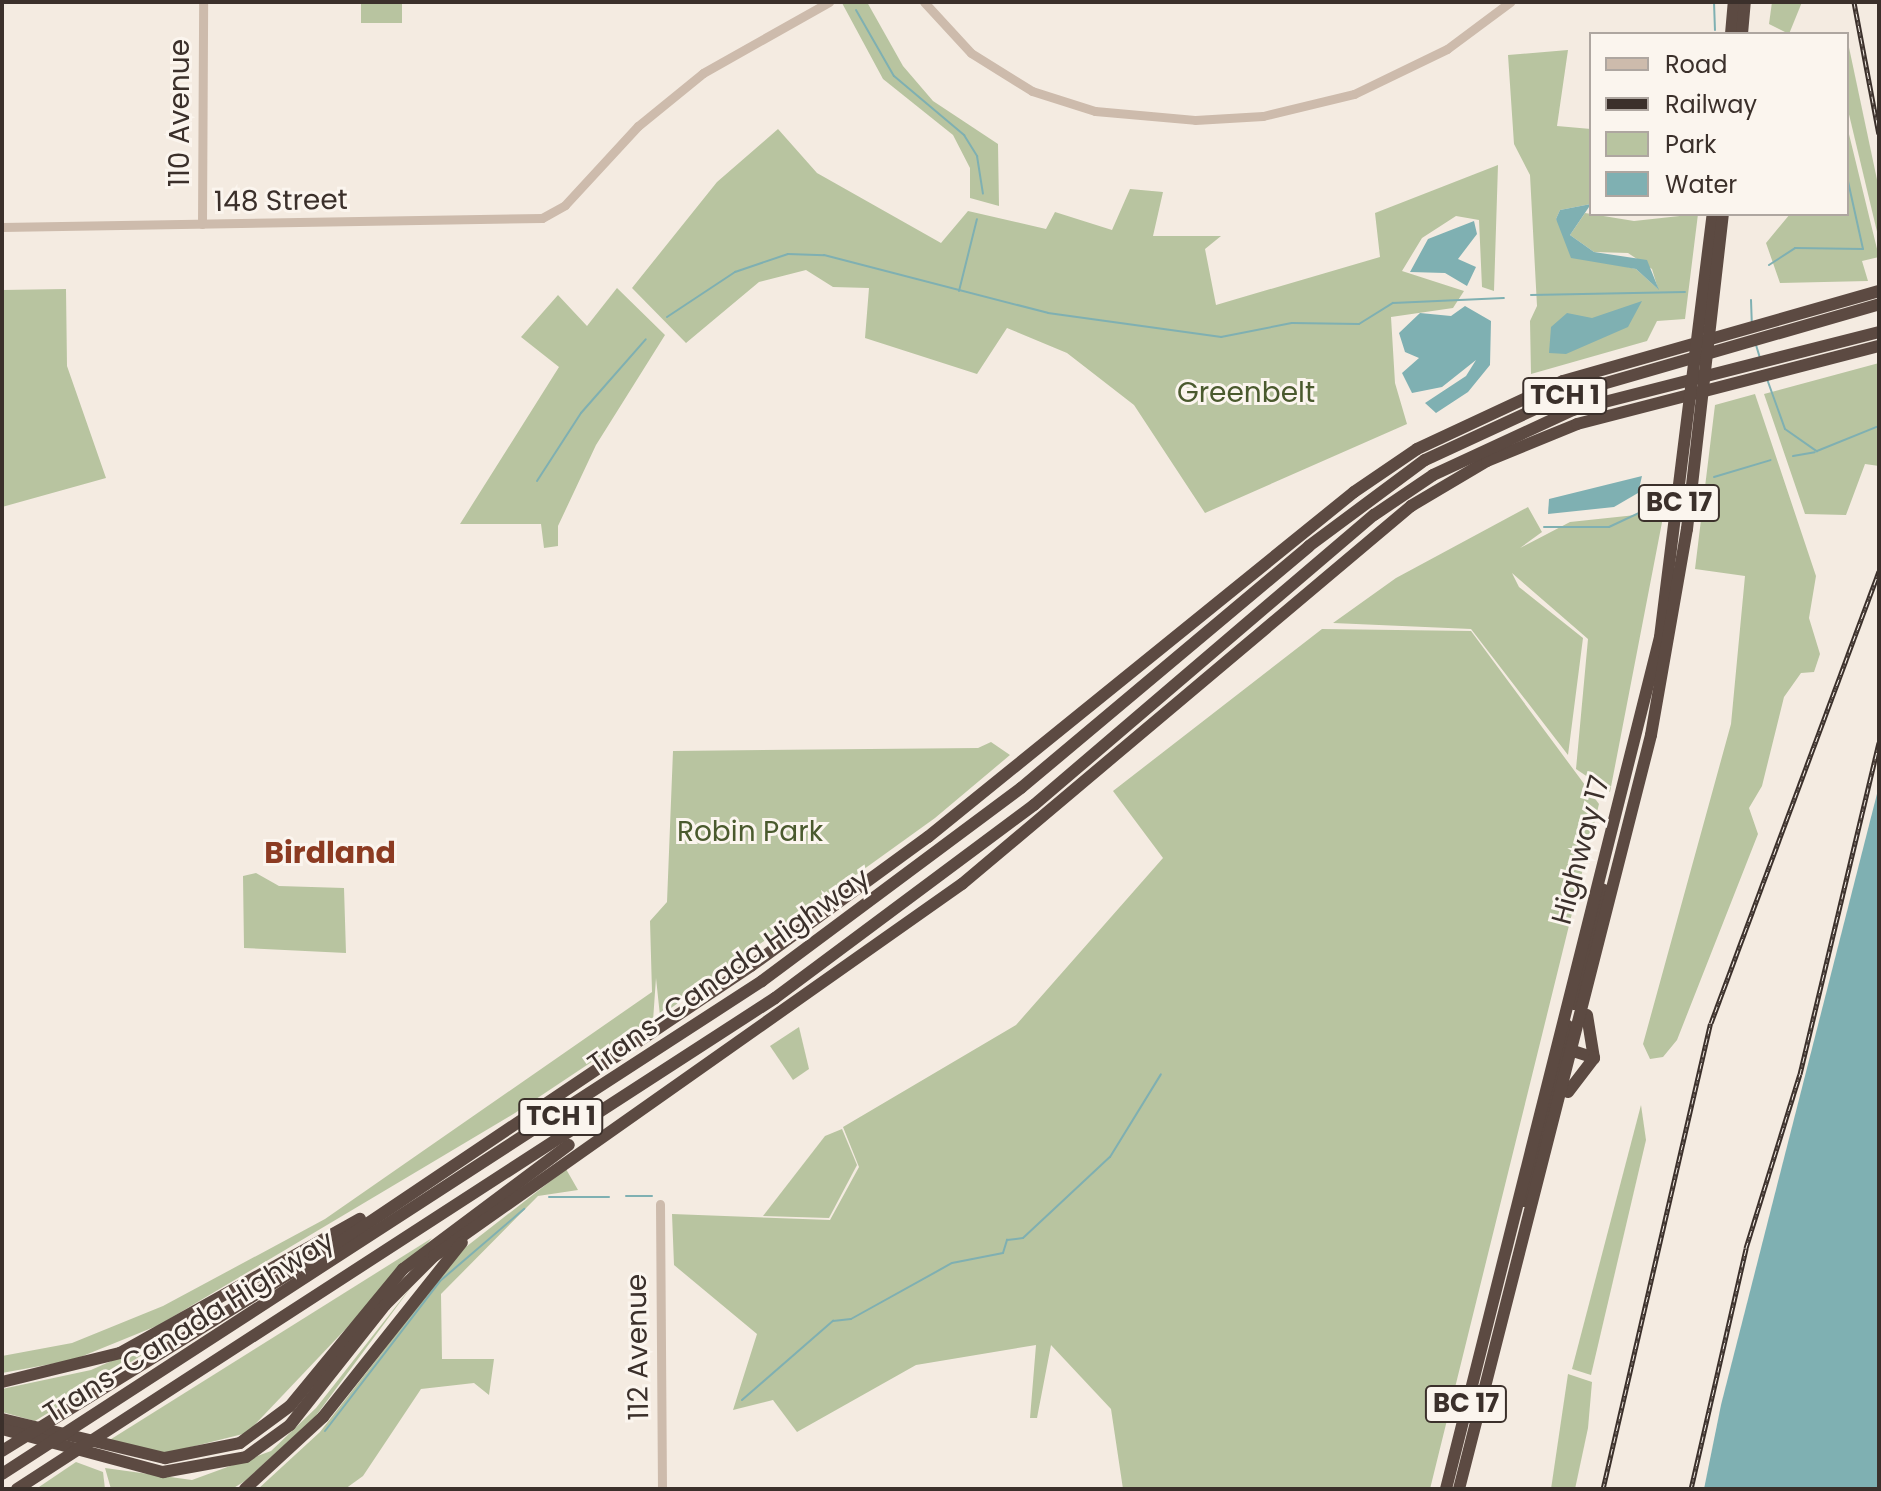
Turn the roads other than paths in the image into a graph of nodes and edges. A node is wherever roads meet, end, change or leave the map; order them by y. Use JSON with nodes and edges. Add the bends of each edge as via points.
{"nodes":[{"id":1,"x":203,"y":2,"type":"edge"},
{"id":2,"x":829,"y":2,"type":"edge"},
{"id":3,"x":924,"y":2,"type":"edge"},
{"id":4,"x":1510,"y":2,"type":"edge"},
{"id":5,"x":1734,"y":2,"type":"edge"},
{"id":6,"x":1745,"y":2,"type":"edge"},
{"id":7,"x":1731,"y":32,"type":"edge"},
{"id":8,"x":1742,"y":32,"type":"edge"},
{"id":9,"x":1713,"y":216,"type":"edge"},
{"id":10,"x":1723,"y":216,"type":"edge"},
{"id":11,"x":202,"y":224,"type":"junction"},
{"id":12,"x":2,"y":227,"type":"edge"},
{"id":13,"x":1879,"y":291,"type":"edge"},
{"id":14,"x":1879,"y":304,"type":"edge"},
{"id":15,"x":1879,"y":332,"type":"edge"},
{"id":16,"x":1879,"y":346,"type":"edge"},
{"id":17,"x":1282,"y":559,"type":"junction"},
{"id":18,"x":1303,"y":584,"type":"junction"},
{"id":19,"x":1622,"y":789,"type":"junction"},
{"id":20,"x":1609,"y":904,"type":"junction"},
{"id":21,"x":1571,"y":1051,"type":"junction"},
{"id":22,"x":1594,"y":1058,"type":"junction"},
{"id":23,"x":614,"y":1107,"type":"junction"},
{"id":24,"x":468,"y":1158,"type":"junction"},
{"id":25,"x":529,"y":1187,"type":"junction"},
{"id":26,"x":660,"y":1204,"type":"dead end"},
{"id":27,"x":1530,"y":1213,"type":"junction"},
{"id":28,"x":1486,"y":1319,"type":"junction"},
{"id":29,"x":2,"y":1382,"type":"edge"},
{"id":30,"x":2,"y":1419,"type":"edge"},
{"id":31,"x":6,"y":1430,"type":"edge"},
{"id":32,"x":2,"y":1451,"type":"edge"},
{"id":33,"x":2,"y":1474,"type":"edge"},
{"id":34,"x":17,"y":1489,"type":"edge"},
{"id":35,"x":245,"y":1489,"type":"edge"},
{"id":36,"x":662,"y":1489,"type":"edge"},
{"id":37,"x":1446,"y":1489,"type":"edge"},
{"id":38,"x":1459,"y":1489,"type":"edge"}],
"edges":[{"from":1,"to":11,"type":"street","name":"110 Avenue"},
{"from":2,"to":11,"type":"street","name":"148 Street","via":[[746,44],[680,90],[558,210],[526,220]]},
{"from":3,"to":4,"type":"street","via":[[971,53],[1032,91],[1095,111],[1195,120],[1263,116],[1354,94],[1425,62]]},
{"from":5,"to":7,"type":"highway"},
{"from":6,"to":8,"type":"highway"},
{"from":9,"to":19,"type":"highway","name":"Highway 17","number":"BC 17","via":[[1669,585]]},
{"from":10,"to":20,"type":"highway","name":"Highway 17","number":"BC 17","via":[[1670,644]]},
{"from":11,"to":12,"type":"street","name":"148 Street"},
{"from":13,"to":17,"type":"highway","via":[[1518,398],[1384,470]]},
{"from":14,"to":17,"type":"highway","number":"TCH 1","via":[[1524,411],[1393,481]]},
{"from":15,"to":18,"type":"highway","number":"TCH 1","via":[[1530,426],[1413,488]]},
{"from":16,"to":18,"type":"highway","via":[[1536,439],[1431,493]]},
{"from":17,"to":24,"type":"highway","via":[[928,837]]},
{"from":17,"to":33,"type":"highway","name":"Trans-Canada Highway","number":"TCH 1","via":[[1021,788],[762,981]]},
{"from":18,"to":23,"type":"highway","name":"Trans-Canada Highway","number":"TCH 1","via":[[951,869]]},
{"from":18,"to":25,"type":"highway","via":[[1124,755],[974,874]]},
{"from":19,"to":21,"type":"highway","via":[[1617,836],[1564,1043]]},
{"from":19,"to":28,"type":"highway","name":"Highway 17","number":"BC 17"},
{"from":20,"to":21,"type":"highway","name":"Highway 17","number":"BC 17"},
{"from":20,"to":22,"type":"highway","via":[[1585,1031]]},
{"from":21,"to":22,"type":"highway"},
{"from":21,"to":27,"type":"highway","name":"Highway 17","number":"BC 17"},
{"from":21,"to":28,"type":"highway","via":[[1560,1060]]},
{"from":22,"to":27,"type":"highway","via":[[1571,1082]]},
{"from":23,"to":30,"type":"highway","via":[[403,1269],[299,1396],[261,1431],[199,1456],[113,1449]]},
{"from":23,"to":34,"type":"highway","name":"Trans-Canada Highway","number":"TCH 1"},
{"from":24,"to":29,"type":"highway","via":[[151,1339],[90,1365]]},
{"from":24,"to":32,"type":"highway"},
{"from":25,"to":31,"type":"highway","via":[[410,1278],[268,1443],[197,1471],[98,1459]]},
{"from":25,"to":35,"type":"highway","via":[[433,1272],[323,1417]]},
{"from":26,"to":36,"type":"street","name":"112 Avenue"},
{"from":27,"to":38,"type":"highway","name":"Highway 17","number":"BC 17"},
{"from":28,"to":37,"type":"highway","name":"Highway 17","number":"BC 17"}]}
